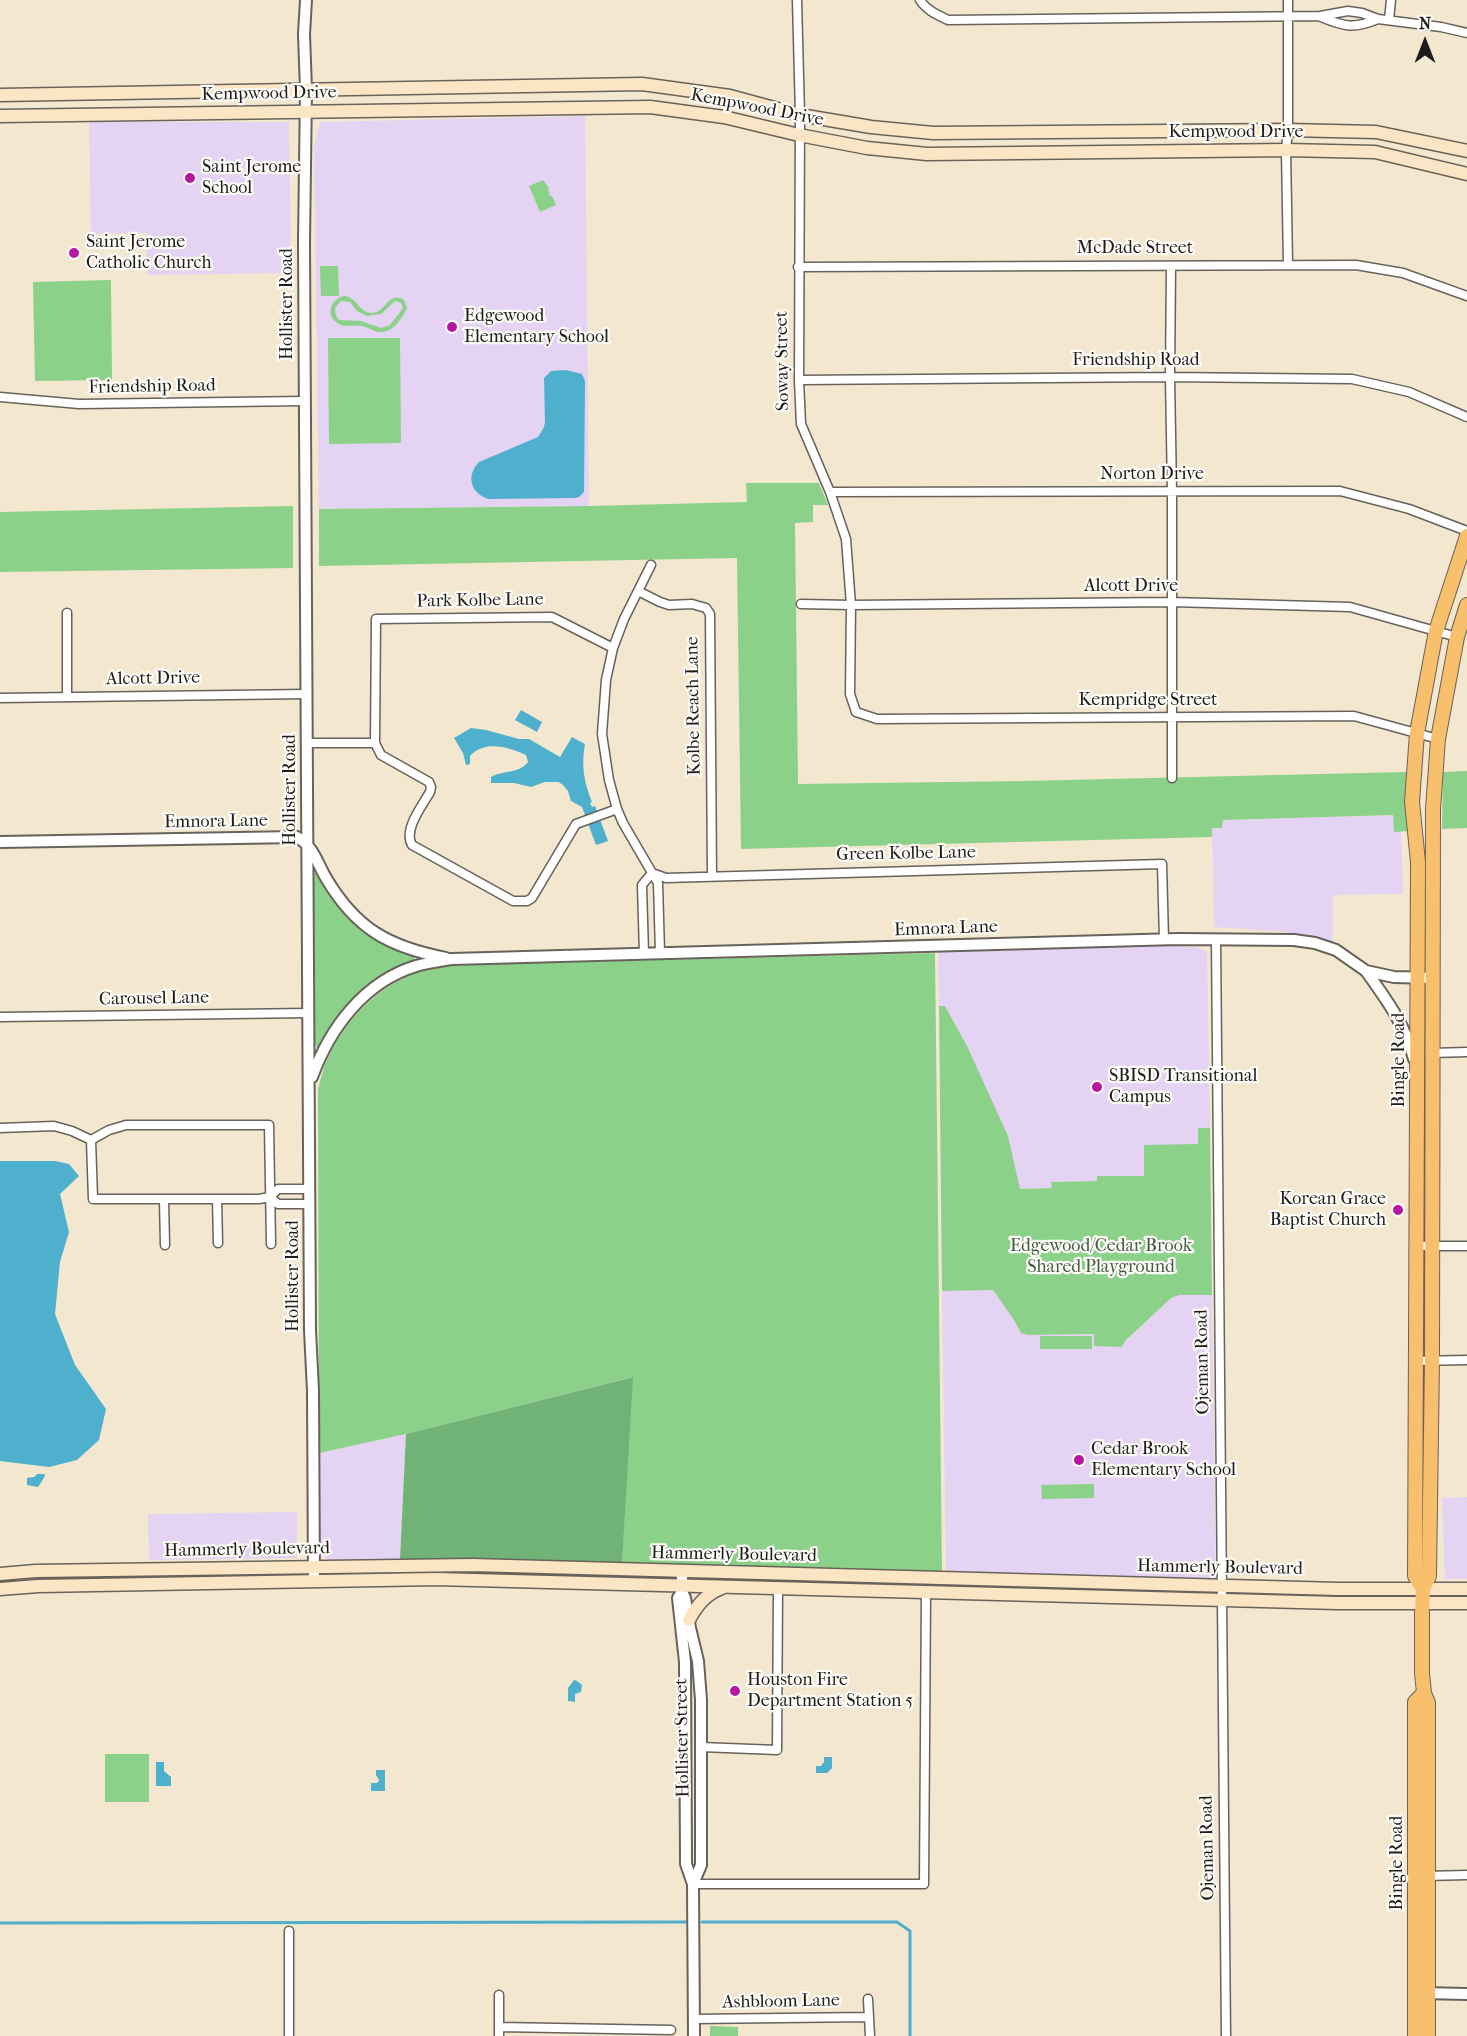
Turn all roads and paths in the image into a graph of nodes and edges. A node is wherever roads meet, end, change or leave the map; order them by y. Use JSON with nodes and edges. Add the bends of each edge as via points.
{"nodes":[{"id":1,"x":306,"y":0,"type":"edge"},
{"id":2,"x":797,"y":0,"type":"edge"},
{"id":3,"x":920,"y":0,"type":"edge"},
{"id":4,"x":1288,"y":0,"type":"edge"},
{"id":5,"x":1391,"y":0,"type":"edge"},
{"id":6,"x":1288,"y":16,"type":"junction"},
{"id":7,"x":1320,"y":16,"type":"junction"},
{"id":8,"x":1378,"y":19,"type":"junction"},
{"id":9,"x":1389,"y":20,"type":"junction"},
{"id":10,"x":1467,"y":33,"type":"edge"},
{"id":11,"x":460,"y":87,"type":"junction"},
{"id":12,"x":306,"y":90,"type":"junction"},
{"id":13,"x":689,"y":90,"type":"junction"},
{"id":14,"x":150,"y":93,"type":"junction"},
{"id":15,"x":0,"y":95,"type":"edge"},
{"id":16,"x":459,"y":109,"type":"junction"},
{"id":17,"x":305,"y":111,"type":"junction"},
{"id":18,"x":685,"y":111,"type":"junction"},
{"id":19,"x":149,"y":113,"type":"junction"},
{"id":20,"x":800,"y":115,"type":"junction"},
{"id":21,"x":0,"y":116,"type":"edge"},
{"id":22,"x":1288,"y":130,"type":"junction"},
{"id":23,"x":913,"y":131,"type":"junction"},
{"id":24,"x":1151,"y":131,"type":"junction"},
{"id":25,"x":1029,"y":132,"type":"junction"},
{"id":26,"x":799,"y":135,"type":"junction"},
{"id":27,"x":1427,"y":142,"type":"junction"},
{"id":28,"x":1286,"y":150,"type":"junction"},
{"id":29,"x":1149,"y":151,"type":"junction"},
{"id":30,"x":1467,"y":151,"type":"edge"},
{"id":31,"x":909,"y":152,"type":"junction"},
{"id":32,"x":1028,"y":153,"type":"junction"},
{"id":33,"x":1422,"y":163,"type":"junction"},
{"id":34,"x":1467,"y":174,"type":"edge"},
{"id":35,"x":1288,"y":264,"type":"junction"},
{"id":36,"x":1171,"y":266,"type":"junction"},
{"id":37,"x":798,"y":267,"type":"junction"},
{"id":38,"x":1467,"y":296,"type":"edge"},
{"id":39,"x":1170,"y":377,"type":"junction"},
{"id":40,"x":799,"y":380,"type":"junction"},
{"id":41,"x":0,"y":397,"type":"edge"},
{"id":42,"x":305,"y":401,"type":"junction"},
{"id":43,"x":1467,"y":417,"type":"edge"},
{"id":44,"x":830,"y":492,"type":"junction"},
{"id":45,"x":1172,"y":492,"type":"junction"},
{"id":46,"x":1467,"y":531,"type":"edge"},
{"id":47,"x":1467,"y":536,"type":"edge"},
{"id":48,"x":651,"y":565,"type":"dead end"},
{"id":49,"x":638,"y":591,"type":"junction"},
{"id":50,"x":1172,"y":603,"type":"junction"},
{"id":51,"x":801,"y":604,"type":"dead end"},
{"id":52,"x":851,"y":605,"type":"junction"},
{"id":53,"x":1467,"y":605,"type":"edge"},
{"id":54,"x":67,"y":613,"type":"dead end"},
{"id":55,"x":1436,"y":631,"type":"junction"},
{"id":56,"x":1457,"y":637,"type":"junction"},
{"id":57,"x":613,"y":648,"type":"junction"},
{"id":58,"x":307,"y":694,"type":"junction"},
{"id":59,"x":67,"y":697,"type":"junction"},
{"id":60,"x":0,"y":698,"type":"edge"},
{"id":61,"x":856,"y":712,"type":"joint"},
{"id":62,"x":1171,"y":717,"type":"junction"},
{"id":63,"x":1417,"y":734,"type":"junction"},
{"id":64,"x":1438,"y":739,"type":"junction"},
{"id":65,"x":307,"y":743,"type":"junction"},
{"id":66,"x":375,"y":743,"type":"junction"},
{"id":67,"x":1172,"y":778,"type":"dead end"},
{"id":68,"x":617,"y":809,"type":"junction"},
{"id":69,"x":0,"y":842,"type":"edge"},
{"id":70,"x":308,"y":843,"type":"junction"},
{"id":71,"x":1433,"y":861,"type":"junction"},
{"id":72,"x":1418,"y":862,"type":"junction"},
{"id":73,"x":652,"y":873,"type":"junction"},
{"id":74,"x":712,"y":876,"type":"junction"},
{"id":75,"x":1164,"y":939,"type":"junction"},
{"id":76,"x":1216,"y":940,"type":"junction"},
{"id":77,"x":660,"y":953,"type":"junction"},
{"id":78,"x":644,"y":954,"type":"junction"},
{"id":79,"x":452,"y":959,"type":"junction"},
{"id":80,"x":1366,"y":971,"type":"junction"},
{"id":81,"x":1418,"y":978,"type":"junction"},
{"id":82,"x":1432,"y":978,"type":"junction"},
{"id":83,"x":309,"y":1013,"type":"junction"},
{"id":84,"x":0,"y":1017,"type":"edge"},
{"id":85,"x":1467,"y":1052,"type":"edge"},
{"id":86,"x":1432,"y":1053,"type":"junction"},
{"id":87,"x":1418,"y":1075,"type":"junction"},
{"id":88,"x":310,"y":1083,"type":"junction"},
{"id":89,"x":0,"y":1128,"type":"edge"},
{"id":90,"x":1418,"y":1128,"type":"junction"},
{"id":91,"x":1432,"y":1128,"type":"junction"},
{"id":92,"x":91,"y":1140,"type":"junction"},
{"id":93,"x":310,"y":1189,"type":"junction"},
{"id":94,"x":270,"y":1197,"type":"junction"},
{"id":95,"x":164,"y":1199,"type":"junction"},
{"id":96,"x":216,"y":1199,"type":"junction"},
{"id":97,"x":310,"y":1204,"type":"junction"},
{"id":98,"x":218,"y":1243,"type":"dead end"},
{"id":99,"x":271,"y":1244,"type":"dead end"},
{"id":100,"x":165,"y":1245,"type":"dead end"},
{"id":101,"x":1416,"y":1246,"type":"junction"},
{"id":102,"x":1431,"y":1246,"type":"junction"},
{"id":103,"x":1467,"y":1246,"type":"edge"},
{"id":104,"x":1467,"y":1360,"type":"edge"},
{"id":105,"x":1415,"y":1361,"type":"junction"},
{"id":106,"x":1432,"y":1361,"type":"junction"},
{"id":107,"x":1430,"y":1465,"type":"junction"},
{"id":108,"x":1415,"y":1466,"type":"junction"},
{"id":109,"x":314,"y":1566,"type":"junction"},
{"id":110,"x":171,"y":1569,"type":"junction"},
{"id":111,"x":35,"y":1571,"type":"junction"},
{"id":112,"x":682,"y":1572,"type":"junction"},
{"id":113,"x":0,"y":1574,"type":"edge"},
{"id":114,"x":873,"y":1576,"type":"junction"},
{"id":115,"x":314,"y":1581,"type":"junction"},
{"id":116,"x":1043,"y":1582,"type":"junction"},
{"id":117,"x":171,"y":1583,"type":"junction"},
{"id":118,"x":38,"y":1586,"type":"junction"},
{"id":119,"x":1223,"y":1586,"type":"junction"},
{"id":120,"x":725,"y":1587,"type":"junction"},
{"id":121,"x":778,"y":1588,"type":"junction"},
{"id":122,"x":0,"y":1589,"type":"edge"},
{"id":123,"x":682,"y":1589,"type":"junction"},
{"id":124,"x":1467,"y":1589,"type":"edge"},
{"id":125,"x":872,"y":1591,"type":"junction"},
{"id":126,"x":926,"y":1593,"type":"junction"},
{"id":127,"x":1043,"y":1595,"type":"junction"},
{"id":128,"x":1423,"y":1596,"type":"junction"},
{"id":129,"x":1223,"y":1600,"type":"junction"},
{"id":130,"x":1467,"y":1603,"type":"edge"},
{"id":131,"x":689,"y":1620,"type":"junction"},
{"id":132,"x":701,"y":1748,"type":"junction"},
{"id":133,"x":1467,"y":1875,"type":"edge"},
{"id":134,"x":1423,"y":1876,"type":"junction"},
{"id":135,"x":693,"y":1884,"type":"junction"},
{"id":136,"x":289,"y":1931,"type":"dead end"},
{"id":137,"x":1422,"y":1993,"type":"junction"},
{"id":138,"x":1467,"y":1994,"type":"edge"},
{"id":139,"x":499,"y":1995,"type":"dead end"},
{"id":140,"x":868,"y":1999,"type":"dead end"},
{"id":141,"x":869,"y":2017,"type":"junction"},
{"id":142,"x":694,"y":2019,"type":"junction"},
{"id":143,"x":671,"y":2030,"type":"dead end"},
{"id":144,"x":499,"y":2032,"type":"edge"},
{"id":145,"x":568,"y":2032,"type":"edge"},
{"id":146,"x":638,"y":2033,"type":"edge"},
{"id":147,"x":289,"y":2036,"type":"edge"},
{"id":148,"x":694,"y":2036,"type":"edge"},
{"id":149,"x":870,"y":2036,"type":"edge"},
{"id":150,"x":1226,"y":2036,"type":"edge"},
{"id":151,"x":1415,"y":2036,"type":"edge"},
{"id":152,"x":1428,"y":2036,"type":"edge"}],
"edges":[{"from":1,"to":12,"type":"street","name":"Hollister Road"},
{"from":2,"to":20,"type":"street","name":"Soway Street"},
{"from":3,"to":6,"type":"street","via":[[948,20]]},
{"from":4,"to":6,"type":"street"},
{"from":5,"to":9,"type":"street"},
{"from":6,"to":7,"type":"street"},
{"from":6,"to":22,"type":"street"},
{"from":7,"to":8,"type":"street","via":[[1348,11]]},
{"from":7,"to":8,"type":"street","via":[[1350,27]]},
{"from":8,"to":9,"type":"street"},
{"from":9,"to":10,"type":"street"},
{"from":11,"to":12,"type":"main road","name":"Kempwood Drive"},
{"from":11,"to":13,"type":"main road","name":"Kempwood Drive","via":[[642,84]]},
{"from":11,"to":16,"type":"main road"},
{"from":12,"to":14,"type":"main road","name":"Kempwood Drive"},
{"from":12,"to":17,"type":"street","name":"Hollister Road"},
{"from":13,"to":18,"type":"main road"},
{"from":13,"to":20,"type":"main road","name":"Kempwood Drive","via":[[730,96]]},
{"from":14,"to":15,"type":"main road","name":"Kempwood Drive"},
{"from":14,"to":19,"type":"main road"},
{"from":16,"to":17,"type":"main road","name":"Kempwood Drive"},
{"from":16,"to":18,"type":"main road","name":"Kempwood Drive","via":[[650,107]]},
{"from":17,"to":19,"type":"main road","name":"Kempwood Drive"},
{"from":17,"to":42,"type":"street","name":"Hollister Road"},
{"from":18,"to":26,"type":"main road","name":"Kempwood Drive"},
{"from":19,"to":21,"type":"main road","name":"Kempwood Drive"},
{"from":20,"to":23,"type":"main road","name":"Kempwood Drive"},
{"from":20,"to":26,"type":"street","name":"Soway Street"},
{"from":22,"to":24,"type":"main road","name":"Kempwood Drive"},
{"from":22,"to":27,"type":"main road","name":"Kempwood Drive","via":[[1376,132]]},
{"from":22,"to":28,"type":"street"},
{"from":23,"to":25,"type":"main road","name":"Kempwood Drive"},
{"from":23,"to":31,"type":"main road"},
{"from":24,"to":25,"type":"main road","name":"Kempwood Drive"},
{"from":24,"to":29,"type":"main road"},
{"from":25,"to":32,"type":"main road"},
{"from":26,"to":31,"type":"main road","name":"Kempwood Drive"},
{"from":26,"to":37,"type":"street","name":"Soway Street"},
{"from":27,"to":30,"type":"main road","name":"Kempwood Drive"},
{"from":27,"to":33,"type":"main road"},
{"from":28,"to":29,"type":"main road","name":"Kempwood Drive"},
{"from":28,"to":33,"type":"main road","name":"Kempwood Drive","via":[[1375,152]]},
{"from":28,"to":35,"type":"street"},
{"from":29,"to":32,"type":"main road","name":"Kempwood Drive"},
{"from":31,"to":32,"type":"main road","name":"Kempwood Drive"},
{"from":33,"to":34,"type":"main road","name":"Kempwood Drive"},
{"from":35,"to":36,"type":"street","name":"McDade Street"},
{"from":35,"to":38,"type":"street","name":"McDade Street","via":[[1356,265],[1403,273]]},
{"from":36,"to":37,"type":"street","name":"McDade Street"},
{"from":36,"to":39,"type":"street"},
{"from":37,"to":40,"type":"street","name":"Soway Street"},
{"from":39,"to":40,"type":"street","name":"Friendship Road"},
{"from":39,"to":43,"type":"street","name":"Friendship Road","via":[[1352,379],[1409,392]]},
{"from":39,"to":45,"type":"street"},
{"from":40,"to":44,"type":"street","name":"Soway Street","via":[[801,424]]},
{"from":41,"to":42,"type":"street","name":"Friendship Road","via":[[79,404]]},
{"from":42,"to":58,"type":"street","name":"Hollister Road"},
{"from":44,"to":45,"type":"street","name":"Norton Drive"},
{"from":44,"to":52,"type":"street","name":"Soway Street","via":[[846,539]]},
{"from":45,"to":46,"type":"street","name":"Norton Drive","via":[[1340,491],[1409,509]]},
{"from":45,"to":50,"type":"street"},
{"from":47,"to":55,"type":"main road","name":"Bingle Road"},
{"from":48,"to":49,"type":"street"},
{"from":49,"to":57,"type":"street"},
{"from":49,"to":74,"type":"street","name":"Kolbe Reach Lane","via":[[660,602],[706,608],[710,614]]},
{"from":50,"to":52,"type":"street","name":"Alcott Drive"},
{"from":50,"to":55,"type":"street","name":"Alcott Drive","via":[[1350,607]]},
{"from":50,"to":62,"type":"street"},
{"from":51,"to":52,"type":"street","name":"Alcott Drive"},
{"from":52,"to":61,"type":"street","name":"Soway Street","via":[[850,694]]},
{"from":53,"to":56,"type":"main road","name":"Bingle Road"},
{"from":54,"to":59,"type":"street"},
{"from":55,"to":56,"type":"street","name":"Alcott Drive"},
{"from":55,"to":63,"type":"main road","name":"Bingle Road"},
{"from":56,"to":64,"type":"main road","name":"Bingle Road"},
{"from":57,"to":66,"type":"street","name":"Park Kolbe Lane","via":[[552,617],[375,619]]},
{"from":57,"to":68,"type":"street","via":[[602,734]]},
{"from":58,"to":59,"type":"street","name":"Alcott Drive"},
{"from":58,"to":65,"type":"street","name":"Hollister Road"},
{"from":59,"to":60,"type":"street","name":"Alcott Drive"},
{"from":61,"to":62,"type":"street","name":"Kempridge Street","via":[[877,719]]},
{"from":62,"to":63,"type":"street","name":"Kempridge Street","via":[[1354,716]]},
{"from":62,"to":67,"type":"street"},
{"from":63,"to":64,"type":"street","name":"Kempridge Street"},
{"from":63,"to":72,"type":"main road","name":"Bingle Road","via":[[1412,802]]},
{"from":64,"to":71,"type":"main road","name":"Bingle Road"},
{"from":65,"to":66,"type":"street"},
{"from":65,"to":70,"type":"street","name":"Hollister Road"},
{"from":66,"to":68,"type":"street","via":[[381,755],[429,782],[431,787],[410,830],[412,845],[513,901],[532,898],[576,824]]},
{"from":68,"to":73,"type":"street"},
{"from":69,"to":70,"type":"street","name":"Emnora Lane","via":[[297,837]]},
{"from":70,"to":79,"type":"street","name":"Emnora Lane","via":[[335,894],[370,930],[417,952]]},
{"from":70,"to":83,"type":"street","name":"Hollister Road"},
{"from":71,"to":72,"type":"main road"},
{"from":71,"to":82,"type":"main road","name":"Bingle Road"},
{"from":72,"to":81,"type":"main road","name":"Bingle Road"},
{"from":73,"to":74,"type":"street","name":"Green Kolbe Lane","via":[[666,878]]},
{"from":73,"to":77,"type":"street","via":[[658,883]]},
{"from":73,"to":78,"type":"street","via":[[642,885]]},
{"from":74,"to":75,"type":"street","name":"Green Kolbe Lane","via":[[1162,864]]},
{"from":75,"to":76,"type":"street","name":"Emnora Lane"},
{"from":75,"to":77,"type":"street","name":"Emnora Lane"},
{"from":76,"to":80,"type":"street","name":"Emnora Lane","via":[[1315,943],[1336,950]]},
{"from":76,"to":119,"type":"street","name":"Ojeman Road"},
{"from":77,"to":78,"type":"street","name":"Emnora Lane"},
{"from":78,"to":79,"type":"street","name":"Emnora Lane"},
{"from":79,"to":88,"type":"street","name":"Emnora Lane","via":[[415,966],[369,992],[334,1030]]},
{"from":80,"to":81,"type":"street","name":"Emnora Lane"},
{"from":80,"to":87,"type":"street","via":[[1406,1034]]},
{"from":81,"to":82,"type":"street","name":"Emnora Lane"},
{"from":81,"to":87,"type":"main road","name":"Bingle Road"},
{"from":82,"to":86,"type":"main road","name":"Bingle Road"},
{"from":83,"to":84,"type":"street","name":"Carousel Lane"},
{"from":83,"to":88,"type":"street","name":"Hollister Road"},
{"from":85,"to":86,"type":"street"},
{"from":86,"to":91,"type":"main road","name":"Bingle Road"},
{"from":87,"to":90,"type":"main road","name":"Bingle Road"},
{"from":88,"to":93,"type":"street","name":"Hollister Road"},
{"from":89,"to":92,"type":"street","via":[[54,1126]]},
{"from":90,"to":91,"type":"main road"},
{"from":90,"to":101,"type":"main road","name":"Bingle Road"},
{"from":91,"to":102,"type":"main road","name":"Bingle Road"},
{"from":92,"to":94,"type":"street","via":[[126,1125],[269,1125]]},
{"from":92,"to":95,"type":"street","via":[[93,1199]]},
{"from":93,"to":94,"type":"street","via":[[278,1189]]},
{"from":93,"to":97,"type":"street","name":"Hollister Road"},
{"from":94,"to":96,"type":"street"},
{"from":94,"to":97,"type":"street","via":[[278,1204]]},
{"from":94,"to":99,"type":"street"},
{"from":95,"to":96,"type":"street"},
{"from":95,"to":100,"type":"street"},
{"from":96,"to":98,"type":"street"},
{"from":97,"to":109,"type":"street","name":"Hollister Road"},
{"from":101,"to":102,"type":"street"},
{"from":101,"to":105,"type":"main road","name":"Bingle Road"},
{"from":102,"to":103,"type":"street"},
{"from":102,"to":106,"type":"main road","name":"Bingle Road"},
{"from":104,"to":106,"type":"street"},
{"from":105,"to":106,"type":"street"},
{"from":105,"to":108,"type":"main road","name":"Bingle Road"},
{"from":106,"to":107,"type":"main road","name":"Bingle Road"},
{"from":107,"to":108,"type":"main road"},
{"from":107,"to":128,"type":"main road","name":"Bingle Road","via":[[1429,1576]]},
{"from":108,"to":128,"type":"main road","name":"Bingle Road","via":[[1415,1576]]},
{"from":109,"to":110,"type":"main road","name":"Hammerly Boulevard"},
{"from":109,"to":112,"type":"main road","name":"Hammerly Boulevard","via":[[472,1565]]},
{"from":109,"to":115,"type":"street","name":"Hollister Road"},
{"from":110,"to":111,"type":"main road","name":"Hammerly Boulevard"},
{"from":110,"to":117,"type":"main road"},
{"from":111,"to":113,"type":"main road","name":"Hammerly Boulevard"},
{"from":111,"to":118,"type":"main road"},
{"from":112,"to":114,"type":"main road","name":"Hammerly Boulevard"},
{"from":112,"to":123,"type":"street","name":"Hollister Street"},
{"from":114,"to":116,"type":"main road","name":"Hammerly Boulevard"},
{"from":114,"to":125,"type":"main road"},
{"from":115,"to":117,"type":"main road","name":"Hammerly Boulevard"},
{"from":115,"to":123,"type":"main road","name":"Hammerly Boulevard","via":[[436,1579]]},
{"from":116,"to":119,"type":"main road","name":"Hammerly Boulevard"},
{"from":116,"to":127,"type":"main road"},
{"from":117,"to":118,"type":"main road","name":"Hammerly Boulevard"},
{"from":118,"to":122,"type":"main road","name":"Hammerly Boulevard"},
{"from":119,"to":128,"type":"main road","name":"Hammerly Boulevard"},
{"from":119,"to":129,"type":"street","name":"Ojeman Road"},
{"from":120,"to":121,"type":"main road","name":"Hammerly Boulevard"},
{"from":120,"to":123,"type":"main road","name":"Hammerly Boulevard"},
{"from":120,"to":131,"type":"main road","via":[[697,1605]]},
{"from":121,"to":125,"type":"main road","name":"Hammerly Boulevard"},
{"from":121,"to":132,"type":"street","via":[[777,1750]]},
{"from":123,"to":131,"type":"street","name":"Hollister Street"},
{"from":123,"to":135,"type":"street","name":"Hollister Street","via":[[678,1598],[685,1662],[686,1864]]},
{"from":124,"to":128,"type":"main road","name":"Hammerly Boulevard"},
{"from":125,"to":126,"type":"main road","name":"Hammerly Boulevard"},
{"from":126,"to":127,"type":"main road","name":"Hammerly Boulevard"},
{"from":126,"to":135,"type":"street","via":[[924,1884]]},
{"from":127,"to":129,"type":"main road","name":"Hammerly Boulevard"},
{"from":128,"to":129,"type":"main road","name":"Hammerly Boulevard","via":[[1337,1603]]},
{"from":128,"to":130,"type":"main road","name":"Hammerly Boulevard"},
{"from":128,"to":134,"type":"main road","name":"Bingle Road","via":[[1424,1693],[1428,1703],[1422,1741]]},
{"from":129,"to":150,"type":"street","name":"Ojeman Road"},
{"from":131,"to":132,"type":"street","name":"Hollister Street","via":[[698,1662]]},
{"from":132,"to":135,"type":"street","name":"Hollister Street","via":[[701,1865]]},
{"from":133,"to":134,"type":"street"},
{"from":134,"to":137,"type":"main road","name":"Bingle Road"},
{"from":135,"to":142,"type":"street","name":"Hollister Street"},
{"from":136,"to":147,"type":"street"},
{"from":137,"to":138,"type":"street"},
{"from":137,"to":151,"type":"main road","name":"Bingle Road"},
{"from":137,"to":152,"type":"main road","name":"Bingle Road"},
{"from":139,"to":144,"type":"street"},
{"from":140,"to":141,"type":"street"},
{"from":141,"to":142,"type":"street","name":"Ashbloom Lane"},
{"from":141,"to":149,"type":"street"},
{"from":142,"to":148,"type":"street","name":"Hollister Street"},
{"from":143,"to":146,"type":"street"},
{"from":144,"to":145,"type":"street"},
{"from":145,"to":146,"type":"street"}]}
